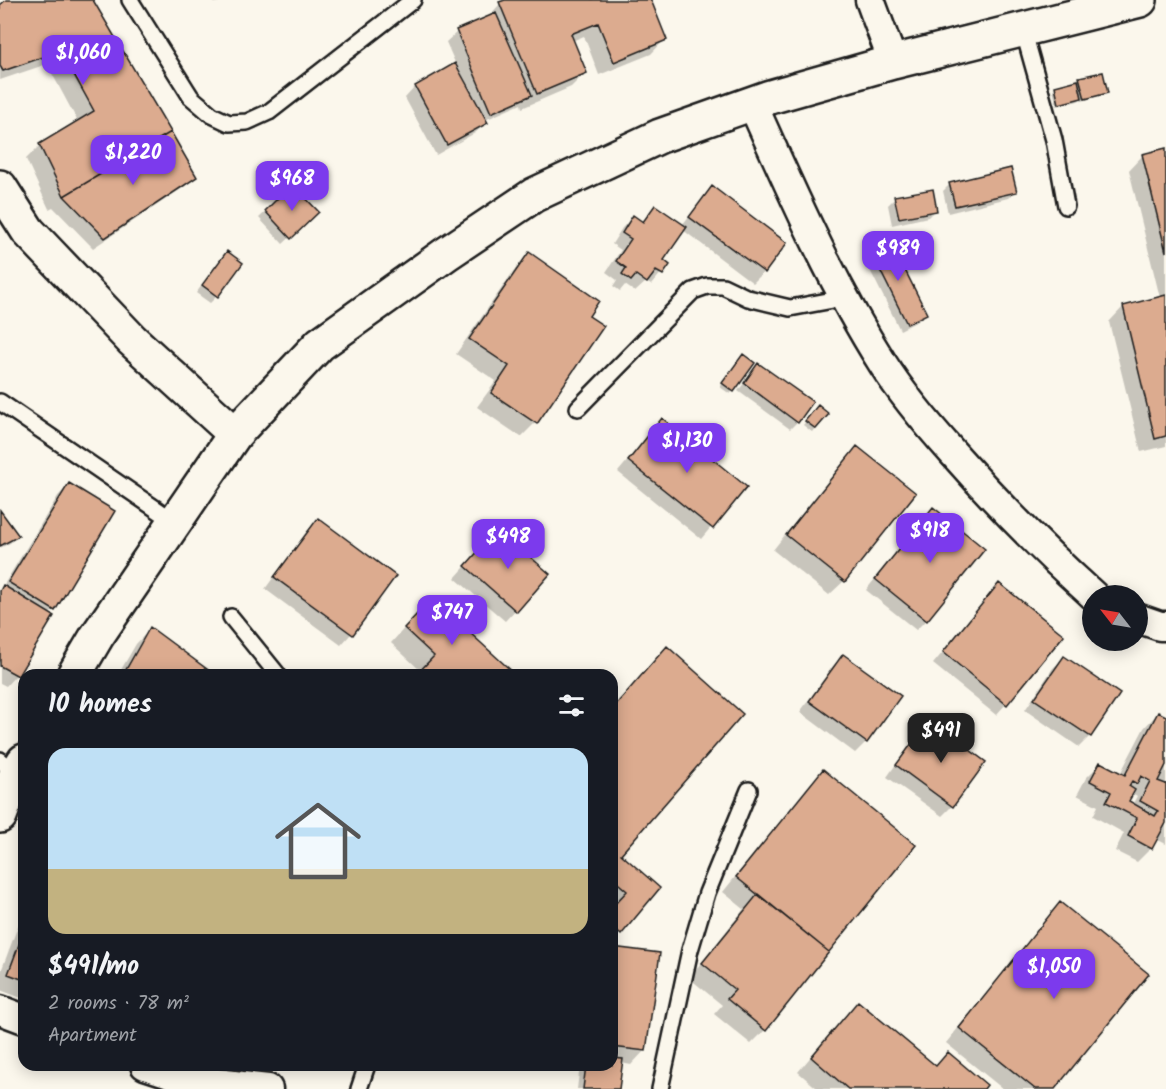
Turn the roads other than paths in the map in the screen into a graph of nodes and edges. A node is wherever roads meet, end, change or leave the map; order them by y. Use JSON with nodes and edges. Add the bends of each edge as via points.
{"nodes":[{"id":1,"x":130,"y":0,"type":"edge"},
{"id":2,"x":413,"y":0,"type":"edge"},
{"id":3,"x":870,"y":0,"type":"edge"},
{"id":4,"x":1140,"y":0,"type":"edge"},
{"id":5,"x":1023,"y":29,"type":"junction"},
{"id":6,"x":893,"y":62,"type":"junction"},
{"id":7,"x":752,"y":103,"type":"junction"},
{"id":8,"x":0,"y":187,"type":"edge"},
{"id":9,"x":1066,"y":206,"type":"dead end"},
{"id":10,"x":844,"y":298,"type":"junction"},
{"id":11,"x":0,"y":402,"type":"edge"},
{"id":12,"x":578,"y":408,"type":"dead end"},
{"id":13,"x":235,"y":434,"type":"junction"},
{"id":14,"x":175,"y":522,"type":"junction"},
{"id":15,"x":1082,"y":585,"type":"edge"},
{"id":16,"x":231,"y":617,"type":"dead end"},
{"id":17,"x":1148,"y":622,"type":"edge"},
{"id":18,"x":1166,"y":626,"type":"edge"},
{"id":19,"x":78,"y":669,"type":"edge"},
{"id":20,"x":273,"y":669,"type":"edge"},
{"id":21,"x":13,"y":765,"type":"edge"},
{"id":22,"x":748,"y":790,"type":"dead end"},
{"id":23,"x":0,"y":816,"type":"edge"},
{"id":24,"x":0,"y":1010,"type":"edge"},
{"id":25,"x":18,"y":1017,"type":"edge"},
{"id":26,"x":163,"y":1071,"type":"edge"},
{"id":27,"x":365,"y":1071,"type":"edge"},
{"id":28,"x":254,"y":1088,"type":"edge"},
{"id":29,"x":359,"y":1089,"type":"edge"},
{"id":30,"x":660,"y":1089,"type":"edge"}],
"edges":[{"from":1,"to":2,"type":"lane","via":[[190,97],[212,115],[230,123],[248,122],[269,112]]},
{"from":3,"to":6,"type":"street"},
{"from":4,"to":5,"type":"main road"},
{"from":5,"to":6,"type":"main road"},
{"from":5,"to":9,"type":"lane","via":[[1054,140]]},
{"from":6,"to":7,"type":"main road"},
{"from":7,"to":10,"type":"street"},
{"from":7,"to":13,"type":"main road","via":[[660,136],[534,195],[320,345]]},
{"from":8,"to":13,"type":"main road","via":[[28,231],[132,340]]},
{"from":10,"to":12,"type":"lane","via":[[790,308],[748,298],[723,286],[693,291]]},
{"from":10,"to":15,"type":"street","via":[[884,366],[926,422],[994,500]]},
{"from":11,"to":14,"type":"lane"},
{"from":13,"to":14,"type":"main road"},
{"from":14,"to":19,"type":"main road"},
{"from":16,"to":20,"type":"lane"},
{"from":17,"to":18,"type":"street"},
{"from":21,"to":23,"type":"main road"},
{"from":22,"to":30,"type":"lane","via":[[707,893],[690,950]]},
{"from":24,"to":25,"type":"street"},
{"from":26,"to":28,"type":"street","via":[[191,1080]]},
{"from":27,"to":29,"type":"lane"}]}
